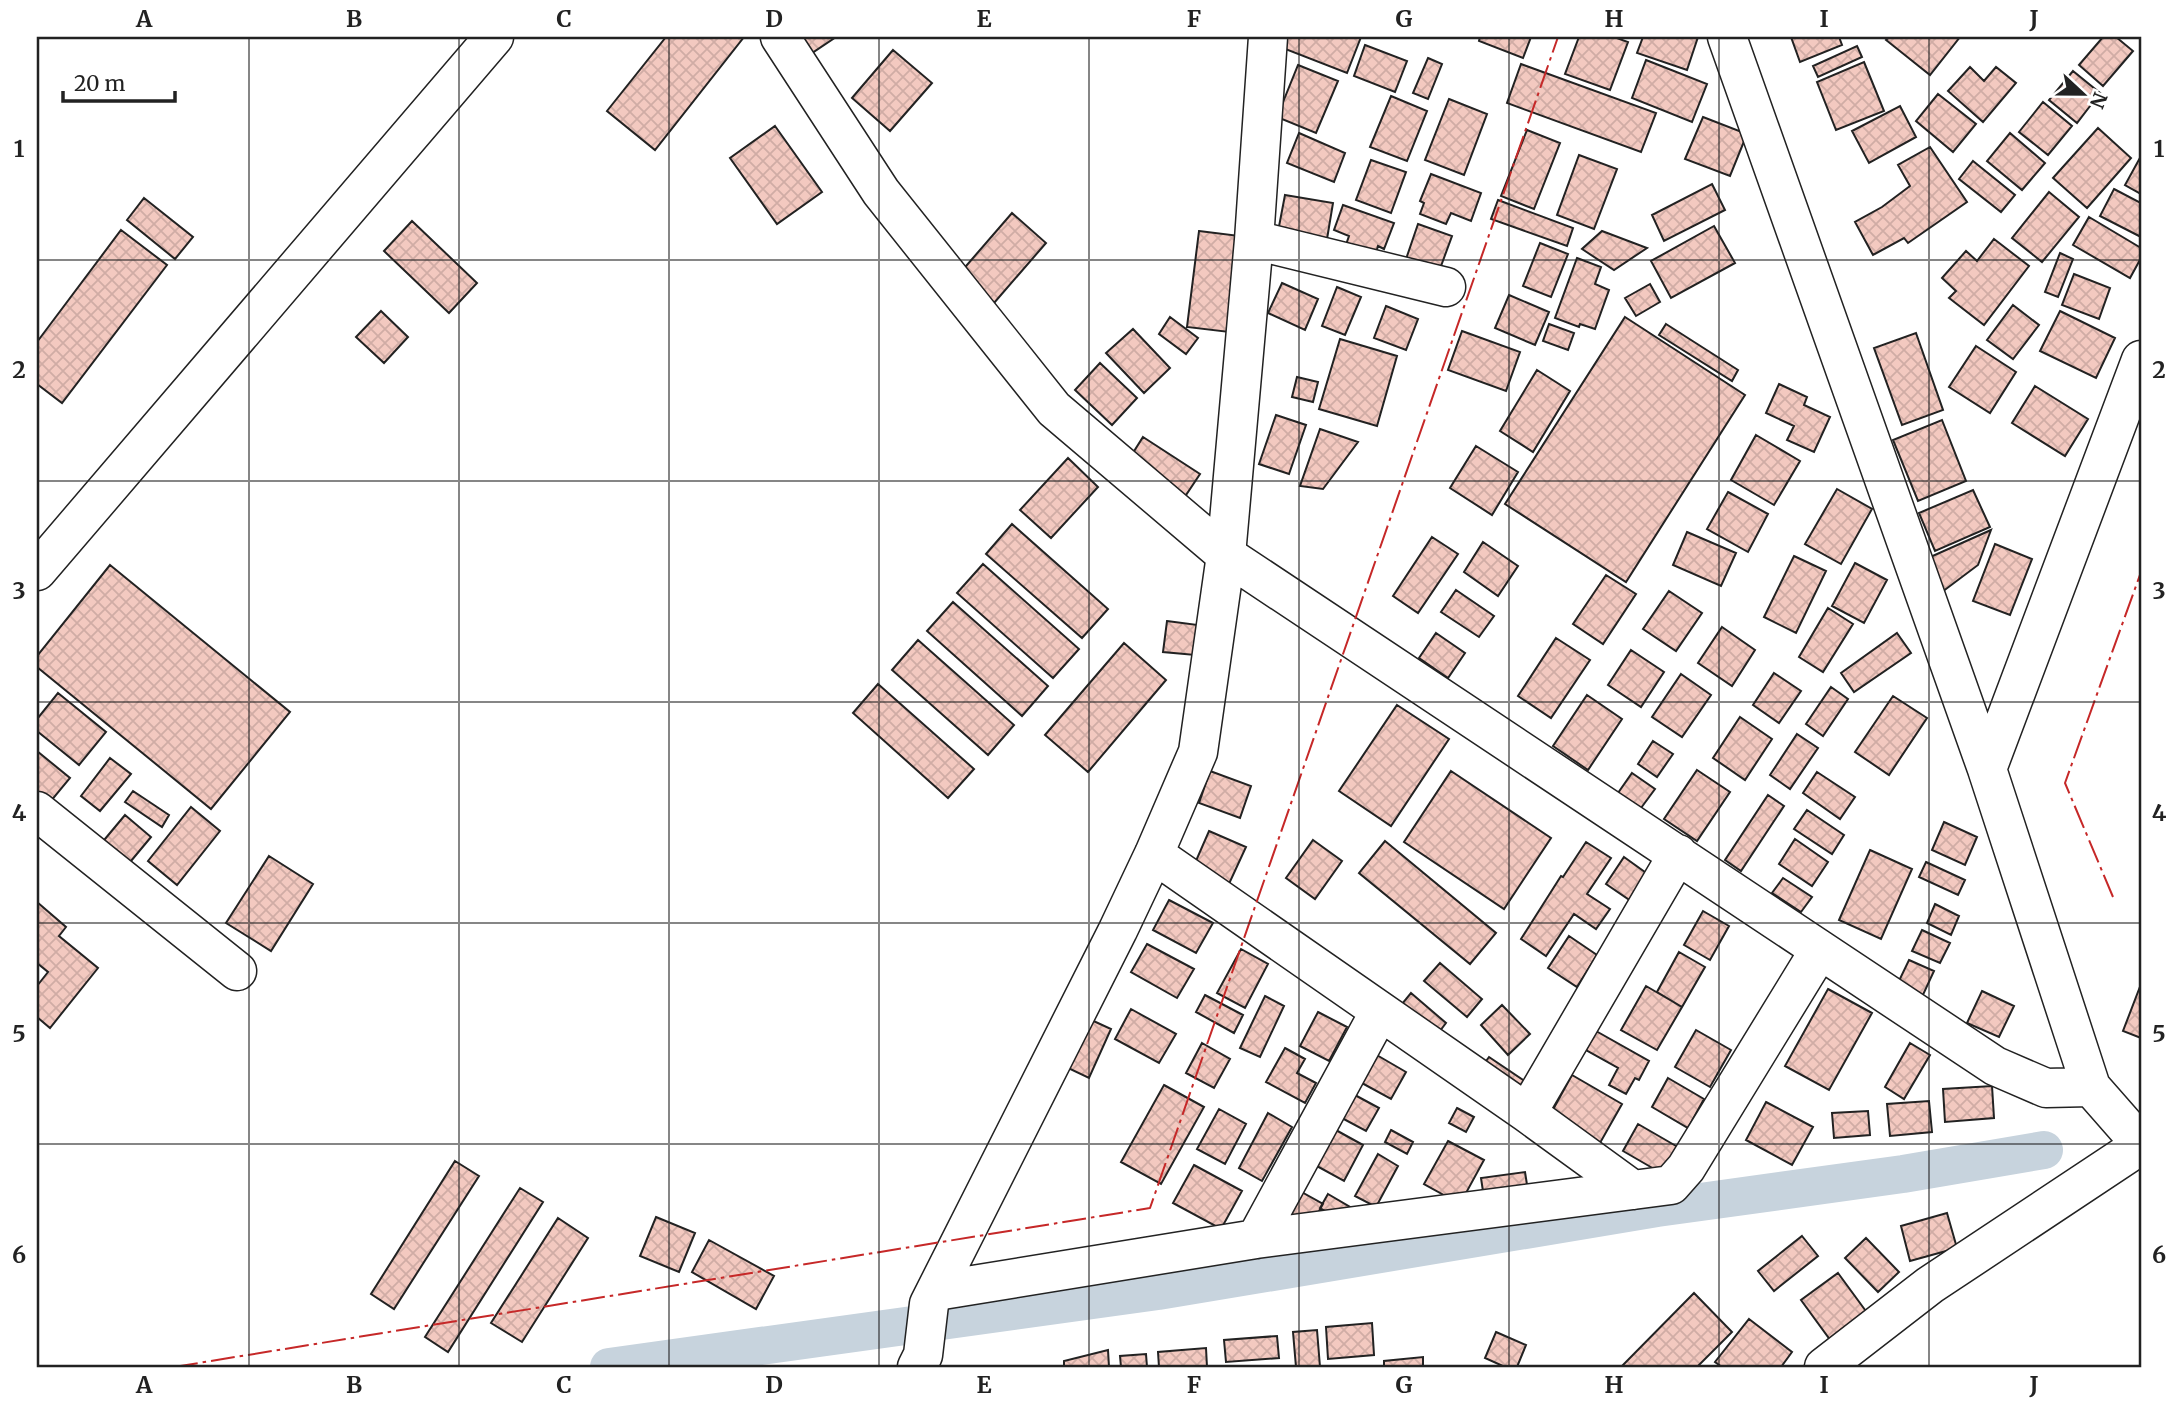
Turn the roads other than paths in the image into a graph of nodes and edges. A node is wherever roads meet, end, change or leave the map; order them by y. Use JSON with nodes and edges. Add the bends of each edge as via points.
{"nodes":[{"id":1,"x":494,"y":37,"type":"edge"},
{"id":2,"x":779,"y":37,"type":"edge"},
{"id":3,"x":1268,"y":37,"type":"edge"},
{"id":4,"x":1727,"y":37,"type":"edge"},
{"id":5,"x":1254,"y":240,"type":"junction"},
{"id":6,"x":1446,"y":287,"type":"dead end"},
{"id":7,"x":2141,"y":360,"type":"edge"},
{"id":8,"x":1226,"y":555,"type":"junction"},
{"id":9,"x":37,"y":572,"type":"edge"},
{"id":10,"x":1987,"y":769,"type":"junction"},
{"id":11,"x":37,"y":811,"type":"edge"},
{"id":12,"x":1154,"y":854,"type":"junction"},
{"id":13,"x":1678,"y":854,"type":"junction"},
{"id":14,"x":1819,"y":951,"type":"junction"},
{"id":15,"x":237,"y":971,"type":"dead end"},
{"id":16,"x":1380,"y":1011,"type":"junction"},
{"id":17,"x":2091,"y":1087,"type":"junction"},
{"id":18,"x":1527,"y":1113,"type":"junction"},
{"id":19,"x":2141,"y":1145,"type":"edge"},
{"id":20,"x":1633,"y":1190,"type":"junction"},
{"id":21,"x":1256,"y":1239,"type":"junction"},
{"id":22,"x":933,"y":1298,"type":"junction"},
{"id":23,"x":920,"y":1361,"type":"edge"},
{"id":24,"x":1824,"y":1367,"type":"edge"}],
"edges":[{"from":1,"to":9,"type":"street"},
{"from":2,"to":8,"type":"street","via":[[881,192],[1054,409]]},
{"from":3,"to":5,"type":"street"},
{"from":4,"to":10,"type":"street"},
{"from":5,"to":6,"type":"street"},
{"from":5,"to":8,"type":"street"},
{"from":7,"to":10,"type":"street"},
{"from":8,"to":12,"type":"street","via":[[1198,752]]},
{"from":8,"to":13,"type":"street"},
{"from":10,"to":17,"type":"street"},
{"from":11,"to":15,"type":"street"},
{"from":12,"to":16,"type":"street"},
{"from":12,"to":22,"type":"street"},
{"from":13,"to":14,"type":"street"},
{"from":13,"to":18,"type":"street"},
{"from":14,"to":17,"type":"street","via":[[1995,1066],[2046,1088]]},
{"from":14,"to":20,"type":"street","via":[[1686,1168],[1671,1185]]},
{"from":16,"to":18,"type":"street"},
{"from":16,"to":21,"type":"street"},
{"from":17,"to":19,"type":"street"},
{"from":18,"to":20,"type":"street"},
{"from":19,"to":24,"type":"street","via":[[1930,1285]]},
{"from":20,"to":21,"type":"street"},
{"from":21,"to":22,"type":"street"},
{"from":22,"to":23,"type":"street"}]}
